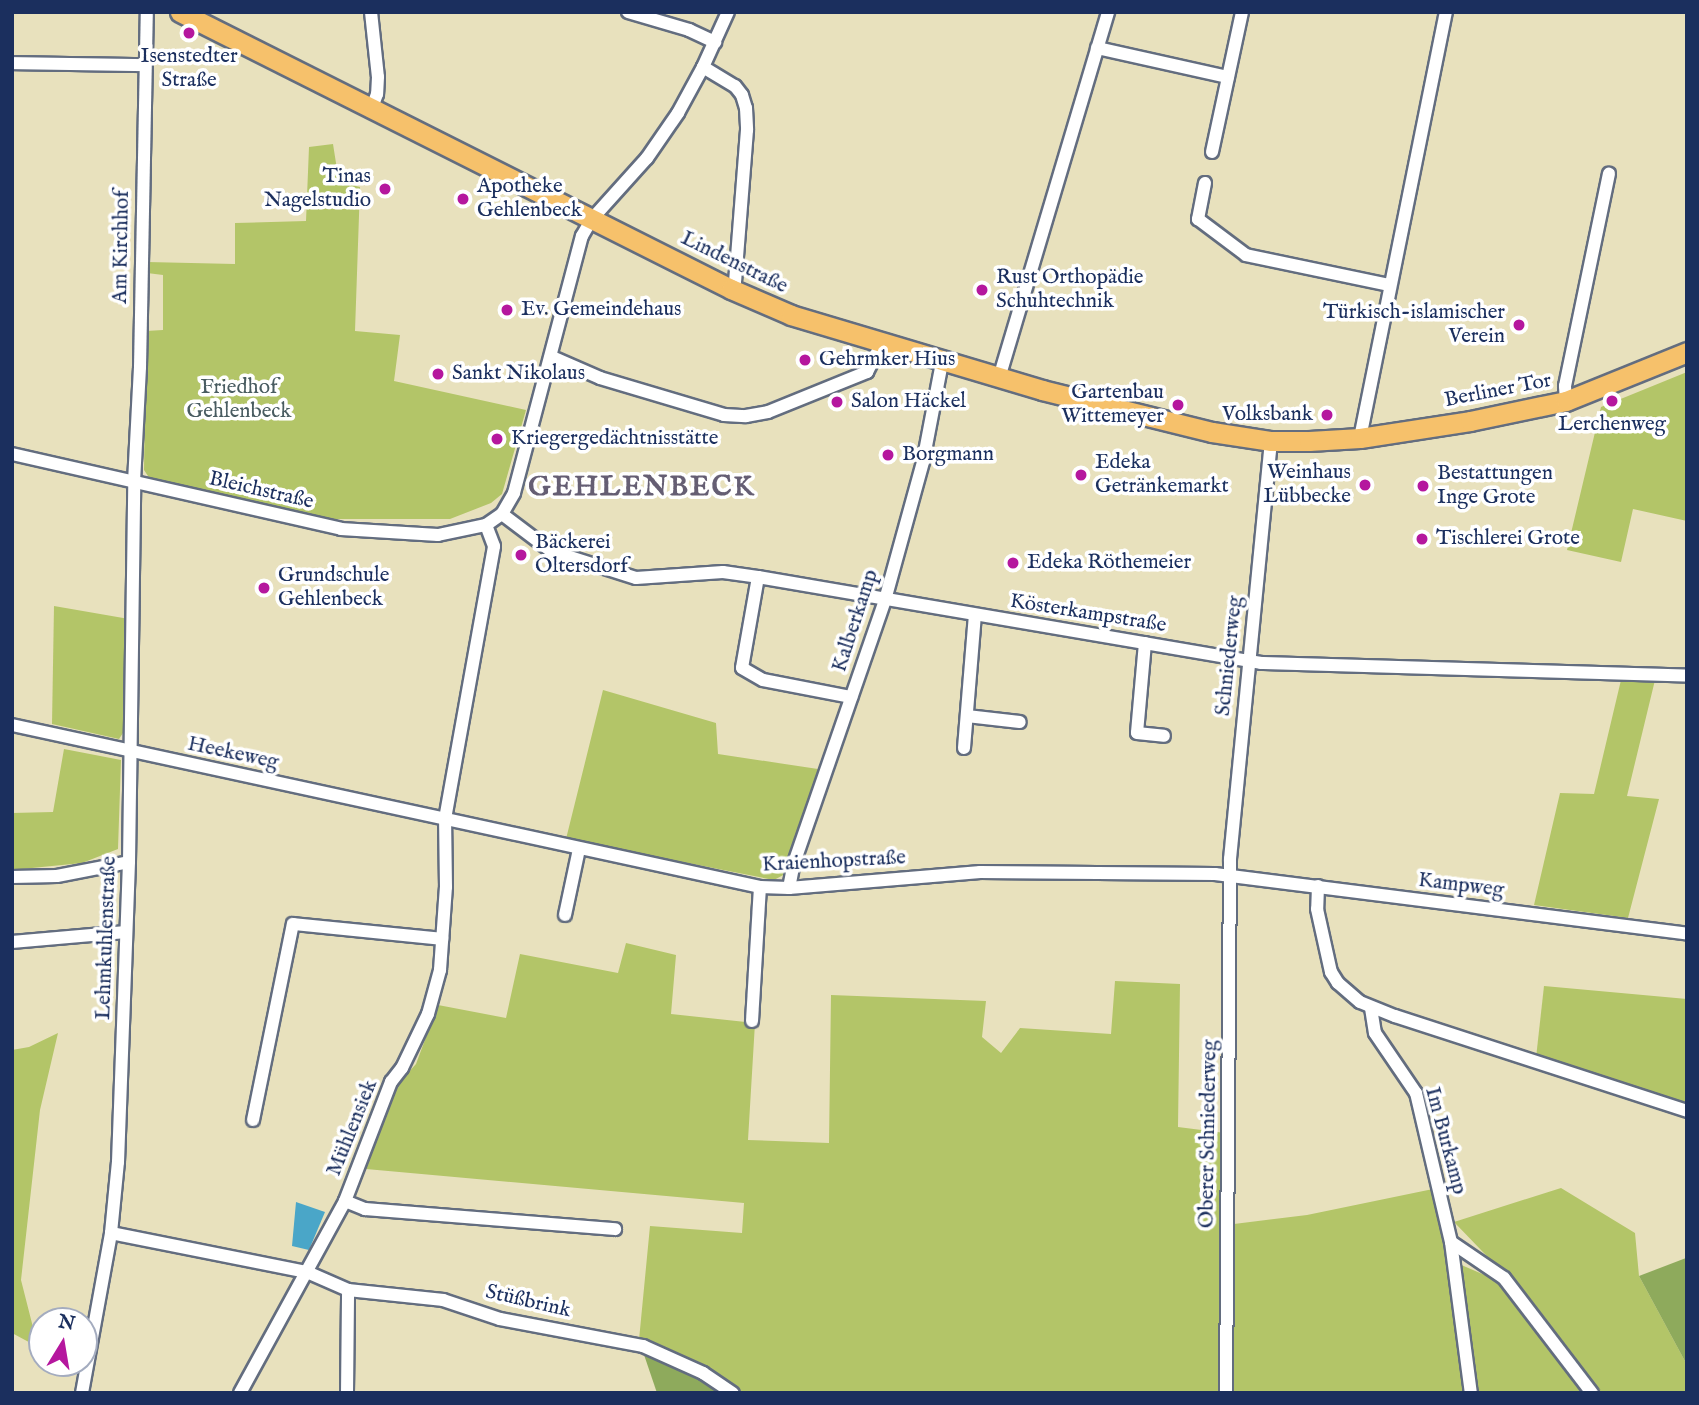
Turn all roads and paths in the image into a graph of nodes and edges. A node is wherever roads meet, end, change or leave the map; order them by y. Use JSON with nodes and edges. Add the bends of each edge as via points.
{"nodes":[{"id":1,"x":147,"y":12,"type":"edge"},
{"id":2,"x":180,"y":12,"type":"edge"},
{"id":3,"x":371,"y":12,"type":"edge"},
{"id":4,"x":628,"y":12,"type":"edge"},
{"id":5,"x":728,"y":12,"type":"edge"},
{"id":6,"x":1108,"y":12,"type":"edge"},
{"id":7,"x":1242,"y":12,"type":"edge"},
{"id":8,"x":1446,"y":12,"type":"edge"},
{"id":9,"x":715,"y":42,"type":"junction"},
{"id":10,"x":1097,"y":48,"type":"junction"},
{"id":11,"x":12,"y":63,"type":"edge"},
{"id":12,"x":144,"y":65,"type":"junction"},
{"id":13,"x":704,"y":67,"type":"junction"},
{"id":14,"x":1228,"y":77,"type":"junction"},
{"id":15,"x":372,"y":108,"type":"junction"},
{"id":16,"x":1212,"y":152,"type":"dead end"},
{"id":17,"x":1609,"y":174,"type":"dead end"},
{"id":18,"x":1205,"y":183,"type":"dead end"},
{"id":19,"x":592,"y":219,"type":"junction"},
{"id":20,"x":1391,"y":285,"type":"junction"},
{"id":21,"x":731,"y":289,"type":"junction"},
{"id":22,"x":881,"y":344,"type":"junction"},
{"id":23,"x":1687,"y":352,"type":"edge"},
{"id":24,"x":552,"y":357,"type":"junction"},
{"id":25,"x":942,"y":362,"type":"junction"},
{"id":26,"x":999,"y":378,"type":"junction"},
{"id":27,"x":1566,"y":401,"type":"junction"},
{"id":28,"x":1360,"y":438,"type":"junction"},
{"id":29,"x":1271,"y":441,"type":"junction"},
{"id":30,"x":1309,"y":441,"type":"joint"},
{"id":31,"x":12,"y":454,"type":"edge"},
{"id":32,"x":134,"y":482,"type":"junction"},
{"id":33,"x":502,"y":514,"type":"junction"},
{"id":34,"x":486,"y":525,"type":"junction"},
{"id":35,"x":758,"y":577,"type":"junction"},
{"id":36,"x":885,"y":600,"type":"junction"},
{"id":37,"x":975,"y":615,"type":"junction"},
{"id":38,"x":1145,"y":643,"type":"junction"},
{"id":39,"x":1248,"y":661,"type":"junction"},
{"id":40,"x":1687,"y":676,"type":"edge"},
{"id":41,"x":851,"y":697,"type":"junction"},
{"id":42,"x":967,"y":716,"type":"junction"},
{"id":43,"x":1020,"y":722,"type":"dead end"},
{"id":44,"x":12,"y":725,"type":"edge"},
{"id":45,"x":1164,"y":736,"type":"dead end"},
{"id":46,"x":964,"y":748,"type":"dead end"},
{"id":47,"x":132,"y":752,"type":"junction"},
{"id":48,"x":445,"y":819,"type":"junction"},
{"id":49,"x":579,"y":849,"type":"junction"},
{"id":50,"x":130,"y":862,"type":"junction"},
{"id":51,"x":1231,"y":875,"type":"junction"},
{"id":52,"x":12,"y":877,"type":"edge"},
{"id":53,"x":1318,"y":886,"type":"junction"},
{"id":54,"x":760,"y":887,"type":"junction"},
{"id":55,"x":789,"y":888,"type":"junction"},
{"id":56,"x":565,"y":915,"type":"dead end"},
{"id":57,"x":126,"y":932,"type":"junction"},
{"id":58,"x":1687,"y":934,"type":"edge"},
{"id":59,"x":442,"y":939,"type":"junction"},
{"id":60,"x":12,"y":942,"type":"edge"},
{"id":61,"x":1371,"y":1009,"type":"junction"},
{"id":62,"x":752,"y":1021,"type":"dead end"},
{"id":63,"x":1687,"y":1111,"type":"edge"},
{"id":64,"x":253,"y":1120,"type":"dead end"},
{"id":65,"x":345,"y":1200,"type":"junction"},
{"id":66,"x":615,"y":1229,"type":"dead end"},
{"id":67,"x":111,"y":1233,"type":"junction"},
{"id":68,"x":1451,"y":1242,"type":"junction"},
{"id":69,"x":307,"y":1272,"type":"junction"},
{"id":70,"x":348,"y":1290,"type":"junction"},
{"id":71,"x":82,"y":1393,"type":"edge"},
{"id":72,"x":240,"y":1393,"type":"edge"},
{"id":73,"x":347,"y":1393,"type":"edge"},
{"id":74,"x":733,"y":1393,"type":"edge"},
{"id":75,"x":1226,"y":1393,"type":"edge"},
{"id":76,"x":1471,"y":1393,"type":"edge"},
{"id":77,"x":1592,"y":1393,"type":"edge"}],
"edges":[{"from":1,"to":12,"type":"street","name":"Am Kirchhof"},
{"from":2,"to":15,"type":"main road","name":"Lindenstraße"},
{"from":3,"to":15,"type":"street","via":[[378,77]]},
{"from":4,"to":9,"type":"street"},
{"from":5,"to":9,"type":"street"},
{"from":6,"to":10,"type":"street"},
{"from":7,"to":14,"type":"street"},
{"from":8,"to":20,"type":"street"},
{"from":9,"to":13,"type":"street"},
{"from":10,"to":14,"type":"street"},
{"from":10,"to":26,"type":"street"},
{"from":11,"to":12,"type":"street"},
{"from":12,"to":32,"type":"street","name":"Am Kirchhof"},
{"from":13,"to":19,"type":"street","via":[[648,159]]},
{"from":13,"to":21,"type":"street","via":[[734,86],[746,108]]},
{"from":14,"to":16,"type":"street"},
{"from":15,"to":19,"type":"main road","name":"Lindenstraße"},
{"from":17,"to":27,"type":"street","via":[[1565,386]]},
{"from":18,"to":20,"type":"street","via":[[1198,219],[1246,255]]},
{"from":19,"to":21,"type":"main road","name":"Lindenstraße"},
{"from":19,"to":24,"type":"street","via":[[582,236]]},
{"from":20,"to":28,"type":"street"},
{"from":21,"to":22,"type":"main road","name":"Lindenstraße","via":[[791,315]]},
{"from":22,"to":24,"type":"street","via":[[867,372],[768,412],[746,416],[724,415],[600,378]]},
{"from":22,"to":25,"type":"main road","name":"Lindenstraße"},
{"from":23,"to":27,"type":"main road","name":"Berliner Tor"},
{"from":24,"to":33,"type":"street","via":[[513,493]]},
{"from":25,"to":26,"type":"main road","name":"Lindenstraße"},
{"from":25,"to":36,"type":"street","name":"Kalberkamp","via":[[923,462]]},
{"from":26,"to":29,"type":"main road","name":"Lindenstraße","via":[[1164,422]]},
{"from":27,"to":28,"type":"main road","name":"Berliner Tor"},
{"from":28,"to":30,"type":"main road","name":"Berliner Tor"},
{"from":29,"to":30,"type":"main road","name":"Lindenstraße"},
{"from":29,"to":39,"type":"street","name":"Schniederweg"},
{"from":31,"to":32,"type":"street","name":"Bleichstraße"},
{"from":32,"to":34,"type":"street","name":"Bleichstraße","via":[[341,529],[438,535]]},
{"from":32,"to":47,"type":"street","name":"Lehmkuhlenstraße"},
{"from":33,"to":34,"type":"street","name":"Bleichstraße"},
{"from":33,"to":35,"type":"street","name":"Kösterkampstraße","via":[[551,551],[636,578],[723,572]]},
{"from":34,"to":48,"type":"street","name":"Mühlensiek","via":[[494,546]]},
{"from":35,"to":36,"type":"street","name":"Kösterkampstraße"},
{"from":35,"to":41,"type":"street","via":[[742,668],[762,680]]},
{"from":36,"to":37,"type":"street","name":"Kösterkampstraße"},
{"from":36,"to":41,"type":"street","name":"Kalberkamp"},
{"from":37,"to":38,"type":"street","name":"Kösterkampstraße"},
{"from":37,"to":42,"type":"street"},
{"from":38,"to":39,"type":"street","name":"Kösterkampstraße"},
{"from":38,"to":45,"type":"street","via":[[1137,733]]},
{"from":39,"to":40,"type":"street","name":"Kösterkampstraße"},
{"from":39,"to":51,"type":"street","name":"Schniederweg"},
{"from":41,"to":55,"type":"street","name":"Kalberkamp"},
{"from":42,"to":43,"type":"street"},
{"from":42,"to":46,"type":"street"},
{"from":44,"to":47,"type":"street","name":"Heekeweg"},
{"from":47,"to":48,"type":"street","name":"Heekeweg"},
{"from":47,"to":50,"type":"street","name":"Lehmkuhlenstraße"},
{"from":48,"to":49,"type":"street","name":"Kraienhopstraße"},
{"from":48,"to":59,"type":"street","name":"Mühlensiek"},
{"from":49,"to":54,"type":"street","name":"Kraienhopstraße"},
{"from":49,"to":56,"type":"street"},
{"from":50,"to":52,"type":"street","via":[[57,876]]},
{"from":50,"to":57,"type":"street","name":"Lehmkuhlenstraße"},
{"from":51,"to":53,"type":"street","name":"Kampweg"},
{"from":51,"to":55,"type":"street","name":"Kraienhopstraße","via":[[980,872]]},
{"from":51,"to":75,"type":"street","name":"Oberer Schniederweg"},
{"from":53,"to":58,"type":"street","name":"Kampweg"},
{"from":53,"to":61,"type":"street","via":[[1317,909],[1331,972],[1349,994]]},
{"from":54,"to":55,"type":"street","name":"Kraienhopstraße"},
{"from":54,"to":62,"type":"street"},
{"from":57,"to":60,"type":"street"},
{"from":57,"to":67,"type":"street","name":"Lehmkuhlenstraße","via":[[119,1148]]},
{"from":59,"to":64,"type":"street","via":[[293,924]]},
{"from":59,"to":65,"type":"street","name":"Mühlensiek","via":[[440,970],[428,1014],[391,1082]]},
{"from":61,"to":63,"type":"street"},
{"from":61,"to":68,"type":"street","name":"Im Burkamp","via":[[1375,1033],[1416,1093]]},
{"from":65,"to":66,"type":"street","via":[[365,1209]]},
{"from":65,"to":69,"type":"street","name":"Mühlensiek"},
{"from":67,"to":69,"type":"street","name":"Stüßbrink"},
{"from":67,"to":71,"type":"street","name":"Lehmkuhlenstraße"},
{"from":68,"to":76,"type":"street","name":"Im Burkamp"},
{"from":68,"to":77,"type":"street","via":[[1504,1279]]},
{"from":69,"to":70,"type":"street","name":"Stüßbrink"},
{"from":69,"to":72,"type":"street","name":"Mühlensiek"},
{"from":70,"to":73,"type":"street"},
{"from":70,"to":74,"type":"street","name":"Stüßbrink","via":[[443,1300],[500,1319],[643,1346],[703,1373]]}]}
